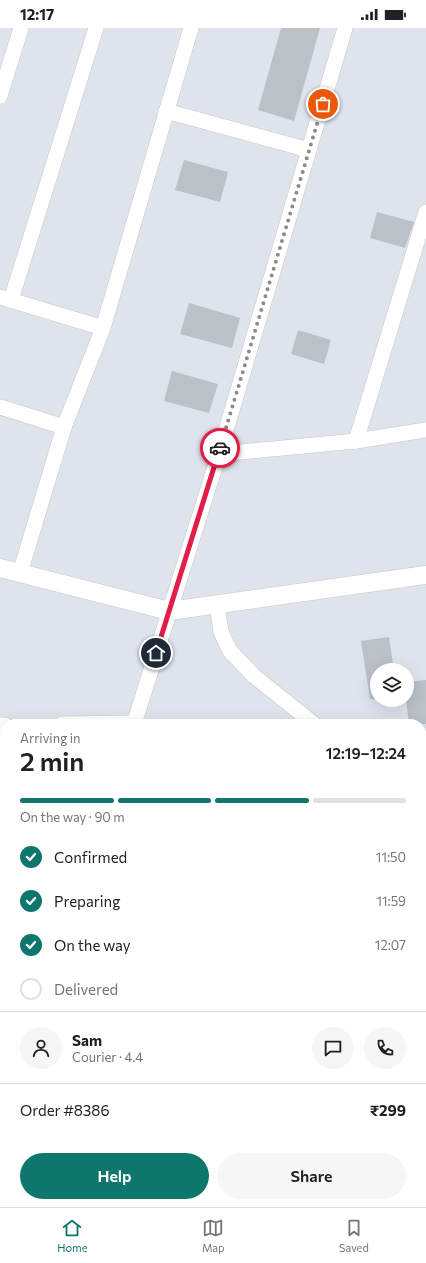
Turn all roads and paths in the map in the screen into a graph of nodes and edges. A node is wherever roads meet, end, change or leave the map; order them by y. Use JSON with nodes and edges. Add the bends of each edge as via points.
{"nodes":[{"id":1,"x":21,"y":28,"type":"edge"},
{"id":2,"x":96,"y":28,"type":"edge"},
{"id":3,"x":191,"y":28,"type":"edge"},
{"id":4,"x":345,"y":28,"type":"edge"},
{"id":5,"x":0,"y":96,"type":"edge"},
{"id":6,"x":166,"y":111,"type":"junction"},
{"id":7,"x":309,"y":150,"type":"junction"},
{"id":8,"x":426,"y":212,"type":"edge"},
{"id":9,"x":5,"y":298,"type":"edge"},
{"id":10,"x":103,"y":328,"type":"junction"},
{"id":11,"x":0,"y":407,"type":"edge"},
{"id":12,"x":64,"y":427,"type":"junction"},
{"id":13,"x":426,"y":430,"type":"edge"},
{"id":14,"x":356,"y":441,"type":"junction"},
{"id":15,"x":218,"y":454,"type":"junction"},
{"id":16,"x":0,"y":568,"type":"edge"},
{"id":17,"x":20,"y":574,"type":"junction"},
{"id":18,"x":426,"y":575,"type":"edge"},
{"id":19,"x":217,"y":604,"type":"junction"},
{"id":20,"x":169,"y":611,"type":"junction"},
{"id":21,"x":136,"y":719,"type":"edge"},
{"id":22,"x":308,"y":719,"type":"edge"}],
"edges":[{"from":1,"to":5,"type":"street"},
{"from":2,"to":9,"type":"street"},
{"from":3,"to":6,"type":"street"},
{"from":4,"to":7,"type":"street"},
{"from":6,"to":7,"type":"street"},
{"from":6,"to":10,"type":"street"},
{"from":7,"to":15,"type":"street"},
{"from":8,"to":14,"type":"street"},
{"from":9,"to":10,"type":"street"},
{"from":10,"to":12,"type":"street"},
{"from":11,"to":12,"type":"street"},
{"from":12,"to":17,"type":"street"},
{"from":13,"to":14,"type":"street"},
{"from":14,"to":15,"type":"street"},
{"from":15,"to":20,"type":"street"},
{"from":16,"to":17,"type":"street"},
{"from":17,"to":20,"type":"street"},
{"from":18,"to":19,"type":"street"},
{"from":19,"to":20,"type":"street"},
{"from":19,"to":22,"type":"street","via":[[221,632],[230,651],[254,676]]},
{"from":20,"to":21,"type":"street"}]}
